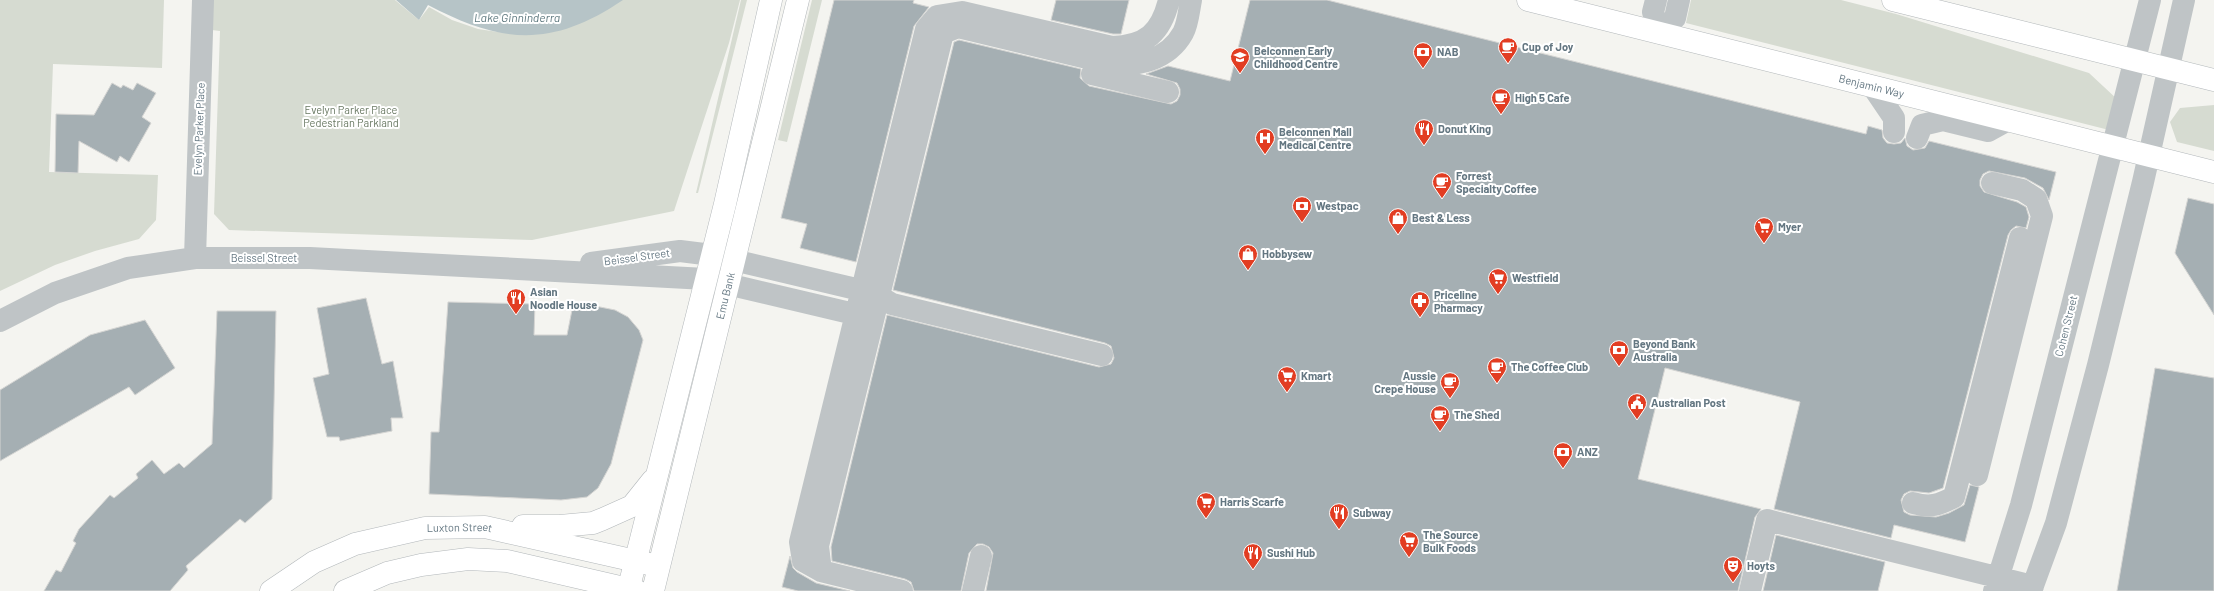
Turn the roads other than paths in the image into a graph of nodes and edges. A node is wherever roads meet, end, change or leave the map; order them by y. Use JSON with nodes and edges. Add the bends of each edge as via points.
{"nodes":[{"id":1,"x":203,"y":0,"type":"edge"},
{"id":2,"x":772,"y":0,"type":"edge"},
{"id":3,"x":798,"y":0,"type":"edge"},
{"id":4,"x":1170,"y":0,"type":"edge"},
{"id":5,"x":1191,"y":0,"type":"edge"},
{"id":6,"x":1528,"y":0,"type":"edge"},
{"id":7,"x":1656,"y":0,"type":"edge"},
{"id":8,"x":1679,"y":0,"type":"edge"},
{"id":9,"x":1895,"y":0,"type":"edge"},
{"id":10,"x":2150,"y":0,"type":"edge"},
{"id":11,"x":2184,"y":0,"type":"edge"},
{"id":12,"x":1659,"y":33,"type":"junction"},
{"id":13,"x":2135,"y":60,"type":"junction"},
{"id":14,"x":2168,"y":68,"type":"junction"},
{"id":15,"x":2214,"y":80,"type":"edge"},
{"id":16,"x":1873,"y":86,"type":"junction"},
{"id":17,"x":1168,"y":92,"type":"dead end"},
{"id":18,"x":2008,"y":120,"type":"junction"},
{"id":19,"x":1894,"y":132,"type":"dead end"},
{"id":20,"x":1917,"y":138,"type":"dead end"},
{"id":21,"x":2112,"y":146,"type":"junction"},
{"id":22,"x":2149,"y":156,"type":"junction"},
{"id":23,"x":2214,"y":172,"type":"edge"},
{"id":24,"x":1992,"y":183,"type":"dead end"},
{"id":25,"x":2020,"y":238,"type":"dead end"},
{"id":26,"x":712,"y":255,"type":"junction"},
{"id":27,"x":195,"y":258,"type":"junction"},
{"id":28,"x":734,"y":260,"type":"junction"},
{"id":29,"x":540,"y":270,"type":"junction"},
{"id":30,"x":706,"y":279,"type":"junction"},
{"id":31,"x":728,"y":284,"type":"junction"},
{"id":32,"x":863,"y":296,"type":"junction"},
{"id":33,"x":0,"y":322,"type":"edge"},
{"id":34,"x":1102,"y":355,"type":"dead end"},
{"id":35,"x":657,"y":475,"type":"junction"},
{"id":36,"x":1977,"y":475,"type":"dead end"},
{"id":37,"x":1913,"y":503,"type":"dead end"},
{"id":38,"x":485,"y":527,"type":"junction"},
{"id":39,"x":981,"y":556,"type":"dead end"},
{"id":40,"x":636,"y":561,"type":"junction"},
{"id":41,"x":659,"y":567,"type":"junction"},
{"id":42,"x":1997,"y":584,"type":"edge"},
{"id":43,"x":2032,"y":588,"type":"edge"},
{"id":44,"x":631,"y":590,"type":"edge"},
{"id":45,"x":271,"y":591,"type":"edge"},
{"id":46,"x":345,"y":591,"type":"edge"},
{"id":47,"x":653,"y":591,"type":"edge"},
{"id":48,"x":902,"y":591,"type":"edge"},
{"id":49,"x":973,"y":591,"type":"edge"},
{"id":50,"x":1750,"y":591,"type":"edge"}],
"edges":[{"from":1,"to":27,"type":"street","name":"Evelyn Parker Place"},
{"from":2,"to":26,"type":"main road","name":"Emu Bank"},
{"from":3,"to":28,"type":"main road","name":"Emu Bank"},
{"from":4,"to":32,"type":"street","via":[[1166,15],[1153,34],[1128,46],[1112,47],[962,12],[937,16],[926,29]]},
{"from":5,"to":32,"type":"street","via":[[1183,32],[1173,45],[1156,59],[1133,66],[1108,63],[958,27],[943,33]]},
{"from":6,"to":12,"type":"main road","name":"Benjamin Way"},
{"from":7,"to":12,"type":"street","via":[[1653,12]]},
{"from":8,"to":12,"type":"street","via":[[1675,18]]},
{"from":9,"to":13,"type":"main road"},
{"from":10,"to":13,"type":"street","name":"Cohen Street"},
{"from":11,"to":14,"type":"street"},
{"from":12,"to":16,"type":"main road","name":"Benjamin Way"},
{"from":13,"to":14,"type":"main road"},
{"from":13,"to":21,"type":"street","name":"Cohen Street"},
{"from":14,"to":15,"type":"main road"},
{"from":14,"to":22,"type":"street"},
{"from":16,"to":18,"type":"main road","name":"Benjamin Way"},
{"from":16,"to":19,"type":"street","via":[[1894,118]]},
{"from":17,"to":32,"type":"street","via":[[956,41],[930,48],[923,57]]},
{"from":18,"to":20,"type":"street","via":[[1988,131],[1943,120],[1922,125]]},
{"from":18,"to":21,"type":"main road","name":"Benjamin Way"},
{"from":21,"to":22,"type":"main road","name":"Benjamin Way"},
{"from":21,"to":42,"type":"street","name":"Cohen Street","via":[[2021,505]]},
{"from":22,"to":23,"type":"main road","name":"Benjamin Way"},
{"from":22,"to":43,"type":"street","via":[[2056,523]]},
{"from":24,"to":36,"type":"street","via":[[2022,190],[2036,198],[2042,216]]},
{"from":25,"to":37,"type":"street","via":[[1954,496],[1938,506],[1927,507]]},
{"from":26,"to":28,"type":"street","name":"Beissel Street"},
{"from":26,"to":29,"type":"street","name":"Beissel Street","via":[[680,251]]},
{"from":26,"to":30,"type":"main road","name":"Emu Bank"},
{"from":27,"to":29,"type":"street","name":"Beissel Street","via":[[310,258]]},
{"from":27,"to":33,"type":"street","name":"Beissel Street","via":[[128,268],[92,279],[55,293]]},
{"from":28,"to":31,"type":"main road","name":"Emu Bank"},
{"from":28,"to":32,"type":"street","name":"Beissel Street"},
{"from":29,"to":30,"type":"street","name":"Beissel Street"},
{"from":30,"to":31,"type":"street","name":"Beissel Street"},
{"from":30,"to":35,"type":"main road","name":"Emu Bank"},
{"from":31,"to":32,"type":"street","name":"Beissel Street"},
{"from":31,"to":41,"type":"main road","name":"Emu Bank"},
{"from":32,"to":34,"type":"street"},
{"from":32,"to":48,"type":"street","via":[[800,542],[803,561],[821,571]]},
{"from":35,"to":38,"type":"main road","via":[[632,506],[594,523]]},
{"from":35,"to":40,"type":"main road","name":"Emu Bank"},
{"from":38,"to":40,"type":"main road","name":"Luxton Street"},
{"from":38,"to":45,"type":"main road","name":"Luxton Street","via":[[425,528],[355,544],[314,562]]},
{"from":39,"to":49,"type":"street"},
{"from":40,"to":41,"type":"main road","name":"Luxton Street"},
{"from":40,"to":44,"type":"main road","name":"Emu Bank"},
{"from":41,"to":47,"type":"main road","name":"Emu Bank"},
{"from":42,"to":43,"type":"street"},
{"from":42,"to":50,"type":"street","via":[[1767,520]]},
{"from":44,"to":46,"type":"main road","via":[[508,561],[468,560],[421,565],[386,573]]}]}
